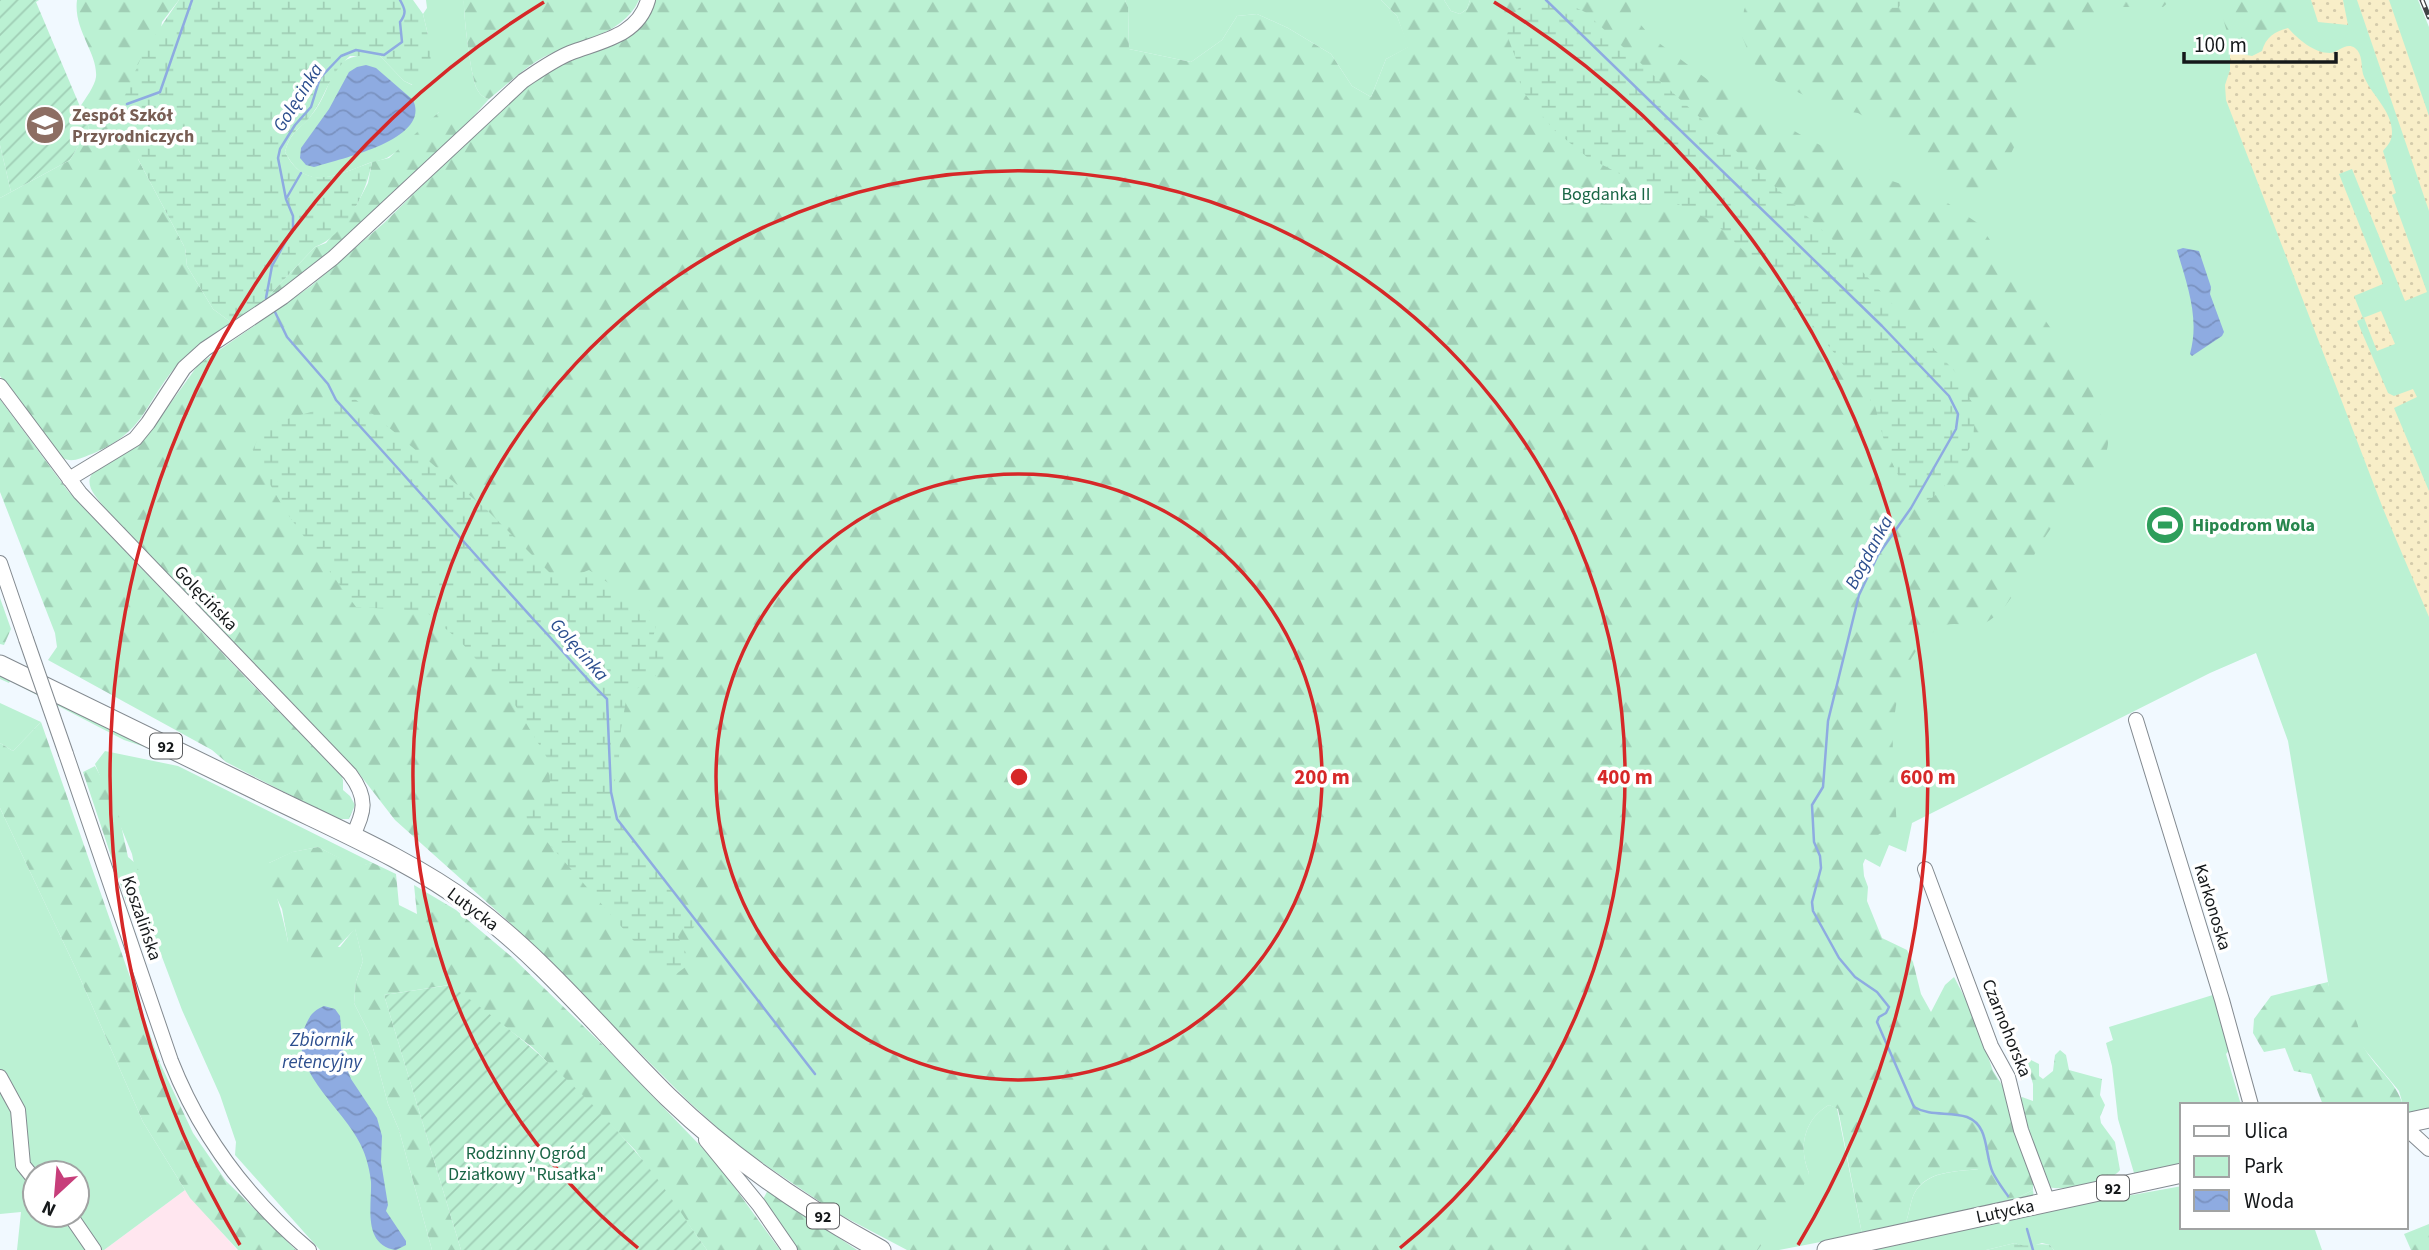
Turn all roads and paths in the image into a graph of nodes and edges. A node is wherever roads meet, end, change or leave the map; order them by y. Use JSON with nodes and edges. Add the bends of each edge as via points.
{"nodes":[{"id":1,"x":648,"y":0,"type":"edge"},
{"id":2,"x":0,"y":386,"type":"edge"},
{"id":3,"x":69,"y":479,"type":"junction"},
{"id":4,"x":0,"y":563,"type":"edge"},
{"id":5,"x":0,"y":665,"type":"edge"},
{"id":6,"x":2136,"y":720,"type":"dead end"},
{"id":7,"x":352,"y":837,"type":"junction"},
{"id":8,"x":1925,"y":869,"type":"dead end"},
{"id":9,"x":0,"y":1077,"type":"edge"},
{"id":10,"x":669,"y":1097,"type":"junction"},
{"id":11,"x":2250,"y":1103,"type":"edge"},
{"id":12,"x":2429,"y":1118,"type":"edge"},
{"id":13,"x":2408,"y":1124,"type":"edge"},
{"id":14,"x":2408,"y":1127,"type":"edge"},
{"id":15,"x":2429,"y":1149,"type":"edge"},
{"id":16,"x":22,"y":1159,"type":"edge"},
{"id":17,"x":2180,"y":1173,"type":"edge"},
{"id":18,"x":768,"y":1179,"type":"junction"},
{"id":19,"x":2048,"y":1202,"type":"junction"},
{"id":20,"x":759,"y":1205,"type":"junction"},
{"id":21,"x":80,"y":1229,"type":"edge"},
{"id":22,"x":94,"y":1250,"type":"edge"},
{"id":23,"x":309,"y":1250,"type":"edge"},
{"id":24,"x":790,"y":1250,"type":"edge"},
{"id":25,"x":881,"y":1250,"type":"edge"},
{"id":26,"x":1827,"y":1250,"type":"edge"}],
"edges":[{"from":1,"to":3,"type":"street","via":[[644,13],[629,29],[563,56],[523,81],[334,258],[205,348],[184,368],[135,439]]},
{"from":2,"to":3,"type":"street","name":"Golęcińska"},
{"from":3,"to":7,"type":"street","name":"Golęcińska","via":[[350,774],[363,802]]},
{"from":4,"to":23,"type":"street","name":"Koszalińska","bridge":true,"via":[[189,1103],[240,1183]]},
{"from":5,"to":7,"type":"main road","name":"Lutycka","number":"92"},
{"from":6,"to":11,"type":"street","name":"Karkonoska"},
{"from":7,"to":10,"type":"main road","name":"Lutycka","number":"92","via":[[434,881],[500,928]]},
{"from":8,"to":19,"type":"street","name":"Czarnohorska","via":[[1990,1046],[2008,1077],[2021,1130]]},
{"from":9,"to":16,"type":"street","via":[[18,1110]]},
{"from":10,"to":18,"type":"main road","name":"Lutycka","number":"92"},
{"from":10,"to":20,"type":"street"},
{"from":12,"to":13,"type":"main road"},
{"from":14,"to":15,"type":"street"},
{"from":17,"to":19,"type":"main road","name":"Lutycka","number":"92"},
{"from":18,"to":20,"type":"street","via":[[758,1191]]},
{"from":18,"to":25,"type":"main road","name":"Lutycka","number":"92"},
{"from":19,"to":26,"type":"main road","name":"Lutycka","number":"92"},
{"from":20,"to":24,"type":"street"},
{"from":21,"to":22,"type":"street"}]}
